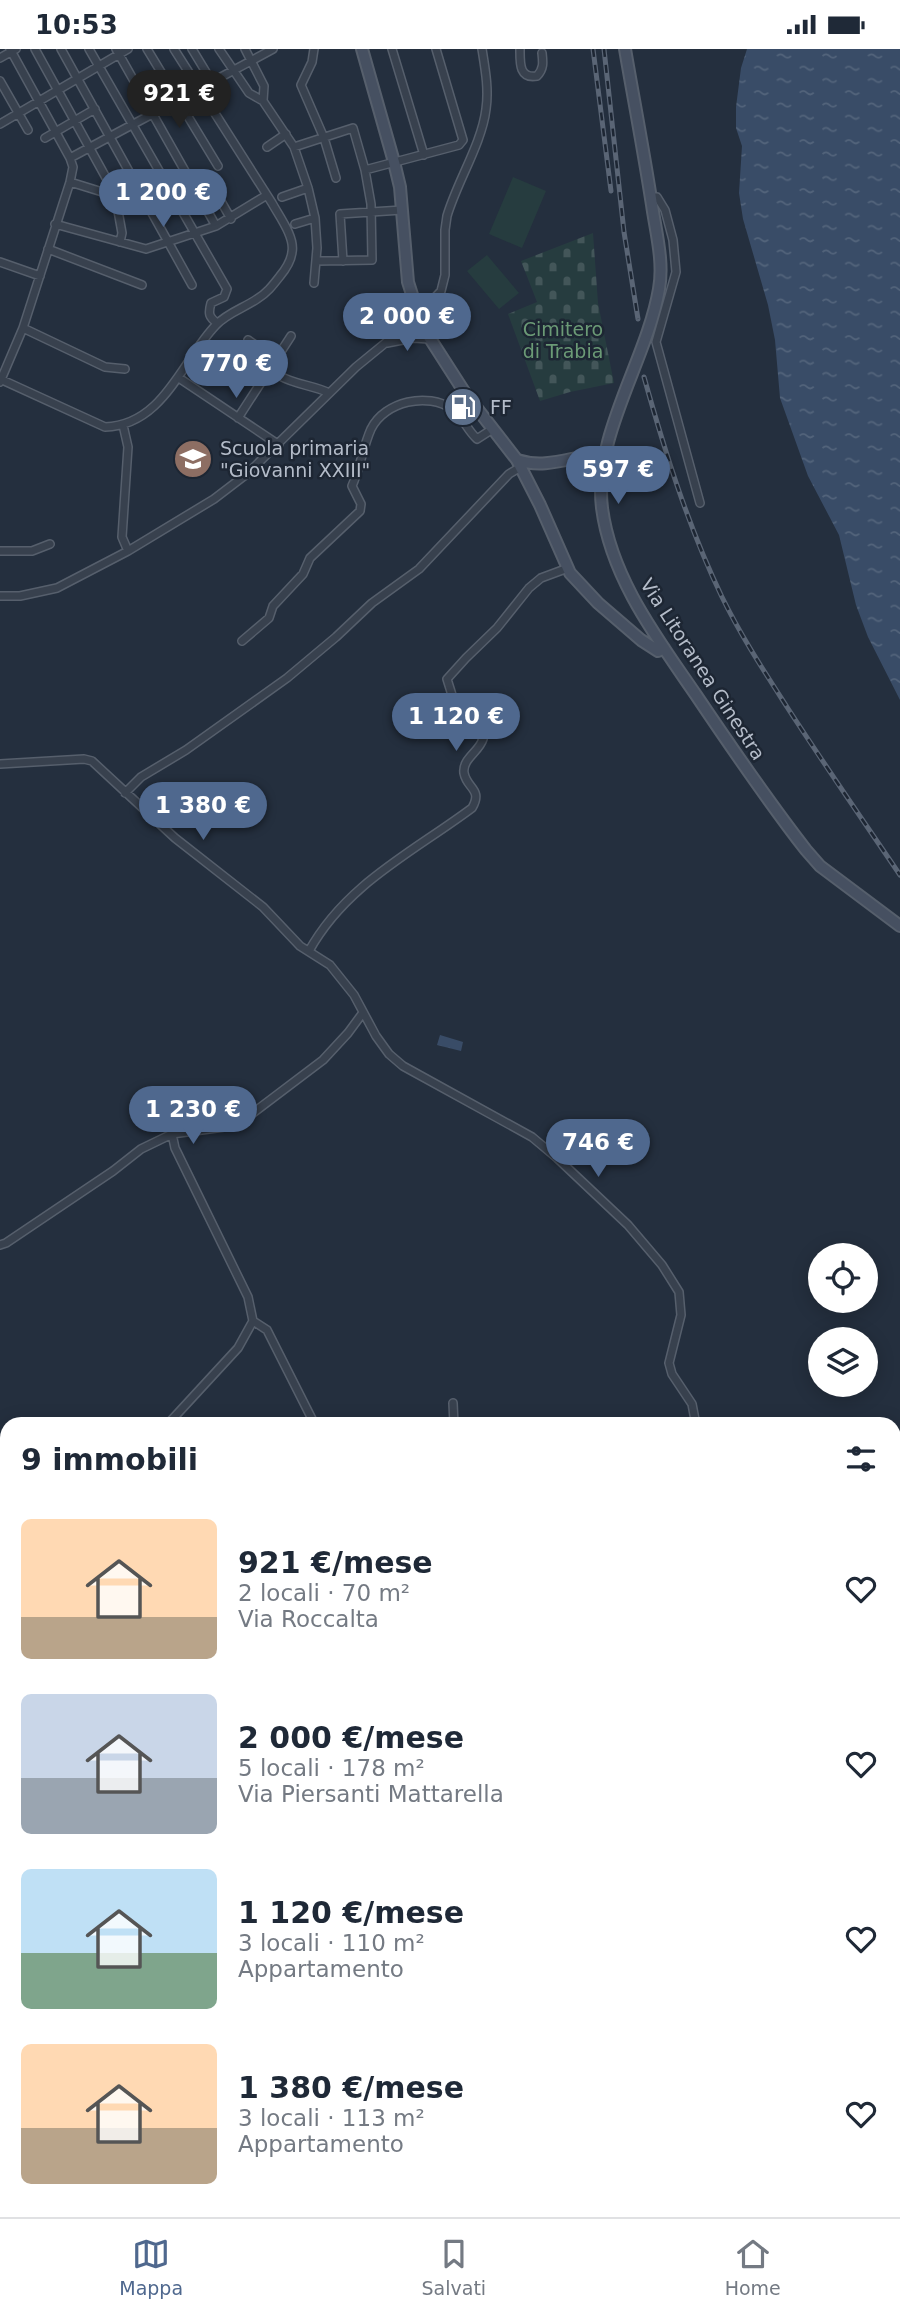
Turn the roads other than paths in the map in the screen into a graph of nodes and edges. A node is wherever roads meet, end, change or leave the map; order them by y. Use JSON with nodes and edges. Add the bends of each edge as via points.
{"nodes":[{"id":1,"x":35,"y":49,"type":"edge"},
{"id":2,"x":61,"y":49,"type":"edge"},
{"id":3,"x":89,"y":49,"type":"edge"},
{"id":4,"x":128,"y":49,"type":"edge"},
{"id":5,"x":147,"y":49,"type":"edge"},
{"id":6,"x":174,"y":49,"type":"edge"},
{"id":7,"x":192,"y":49,"type":"edge"},
{"id":8,"x":219,"y":49,"type":"edge"},
{"id":9,"x":245,"y":49,"type":"edge"},
{"id":10,"x":273,"y":49,"type":"edge"},
{"id":11,"x":314,"y":49,"type":"edge"},
{"id":12,"x":362,"y":49,"type":"edge"},
{"id":13,"x":392,"y":49,"type":"edge"},
{"id":14,"x":436,"y":49,"type":"edge"},
{"id":15,"x":482,"y":49,"type":"edge"},
{"id":16,"x":520,"y":49,"type":"edge"},
{"id":17,"x":625,"y":49,"type":"edge"},
{"id":18,"x":13,"y":50,"type":"edge"},
{"id":19,"x":118,"y":52,"type":"edge"},
{"id":20,"x":542,"y":53,"type":"dead end"},
{"id":21,"x":0,"y":58,"type":"edge"},
{"id":22,"x":252,"y":60,"type":"junction"},
{"id":23,"x":99,"y":67,"type":"junction"},
{"id":24,"x":232,"y":71,"type":"junction"},
{"id":25,"x":221,"y":77,"type":"dead end"},
{"id":26,"x":77,"y":80,"type":"junction"},
{"id":27,"x":0,"y":81,"type":"edge"},
{"id":28,"x":212,"y":82,"type":"dead end"},
{"id":29,"x":198,"y":89,"type":"junction"},
{"id":30,"x":58,"y":91,"type":"junction"},
{"id":31,"x":178,"y":100,"type":"junction"},
{"id":32,"x":263,"y":100,"type":"junction"},
{"id":33,"x":39,"y":101,"type":"junction"},
{"id":34,"x":95,"y":109,"type":"junction"},
{"id":35,"x":153,"y":113,"type":"junction"},
{"id":36,"x":18,"y":114,"type":"junction"},
{"id":37,"x":74,"y":121,"type":"junction"},
{"id":38,"x":0,"y":124,"type":"edge"},
{"id":39,"x":132,"y":124,"type":"junction"},
{"id":40,"x":28,"y":130,"type":"dead end"},
{"id":41,"x":56,"y":131,"type":"junction"},
{"id":42,"x":286,"y":134,"type":"junction"},
{"id":43,"x":110,"y":136,"type":"junction"},
{"id":44,"x":45,"y":138,"type":"dead end"},
{"id":45,"x":324,"y":138,"type":"junction"},
{"id":46,"x":89,"y":147,"type":"junction"},
{"id":47,"x":267,"y":147,"type":"dead end"},
{"id":48,"x":294,"y":147,"type":"junction"},
{"id":49,"x":424,"y":155,"type":"junction"},
{"id":50,"x":70,"y":158,"type":"junction"},
{"id":51,"x":394,"y":162,"type":"junction"},
{"id":52,"x":218,"y":166,"type":"dead end"},
{"id":53,"x":365,"y":170,"type":"junction"},
{"id":54,"x":206,"y":175,"type":"dead end"},
{"id":55,"x":337,"y":178,"type":"dead end"},
{"id":56,"x":70,"y":182,"type":"junction"},
{"id":57,"x":308,"y":188,"type":"junction"},
{"id":58,"x":115,"y":194,"type":"junction"},
{"id":59,"x":267,"y":195,"type":"junction"},
{"id":60,"x":282,"y":197,"type":"dead end"},
{"id":61,"x":651,"y":197,"type":"junction"},
{"id":62,"x":402,"y":210,"type":"junction"},
{"id":63,"x":371,"y":212,"type":"junction"},
{"id":64,"x":315,"y":218,"type":"junction"},
{"id":65,"x":231,"y":219,"type":"junction"},
{"id":66,"x":55,"y":224,"type":"junction"},
{"id":67,"x":295,"y":224,"type":"dead end"},
{"id":68,"x":216,"y":226,"type":"junction"},
{"id":69,"x":194,"y":233,"type":"junction"},
{"id":70,"x":120,"y":242,"type":"junction"},
{"id":71,"x":169,"y":242,"type":"junction"},
{"id":72,"x":48,"y":249,"type":"junction"},
{"id":73,"x":316,"y":261,"type":"junction"},
{"id":74,"x":343,"y":261,"type":"junction"},
{"id":75,"x":0,"y":262,"type":"edge"},
{"id":76,"x":40,"y":276,"type":"junction"},
{"id":77,"x":314,"y":283,"type":"dead end"},
{"id":78,"x":142,"y":285,"type":"dead end"},
{"id":79,"x":192,"y":285,"type":"dead end"},
{"id":80,"x":418,"y":317,"type":"junction"},
{"id":81,"x":217,"y":323,"type":"junction"},
{"id":82,"x":23,"y":328,"type":"junction"},
{"id":83,"x":290,"y":336,"type":"dead end"},
{"id":84,"x":430,"y":339,"type":"junction"},
{"id":85,"x":248,"y":340,"type":"dead end"},
{"id":86,"x":383,"y":344,"type":"junction"},
{"id":87,"x":276,"y":359,"type":"junction"},
{"id":88,"x":125,"y":369,"type":"dead end"},
{"id":89,"x":280,"y":376,"type":"dead end"},
{"id":90,"x":179,"y":379,"type":"junction"},
{"id":91,"x":0,"y":380,"type":"edge"},
{"id":92,"x":329,"y":393,"type":"junction"},
{"id":93,"x":238,"y":418,"type":"junction"},
{"id":94,"x":122,"y":425,"type":"junction"},
{"id":95,"x":491,"y":430,"type":"junction"},
{"id":96,"x":279,"y":445,"type":"junction"},
{"id":97,"x":604,"y":454,"type":"junction"},
{"id":98,"x":518,"y":464,"type":"junction"},
{"id":99,"x":700,"y":503,"type":"dead end"},
{"id":100,"x":50,"y":544,"type":"dead end"},
{"id":101,"x":0,"y":551,"type":"edge"},
{"id":102,"x":128,"y":551,"type":"junction"},
{"id":103,"x":568,"y":568,"type":"junction"},
{"id":104,"x":0,"y":596,"type":"edge"},
{"id":105,"x":242,"y":641,"type":"dead end"},
{"id":106,"x":664,"y":648,"type":"junction"},
{"id":107,"x":0,"y":764,"type":"edge"},
{"id":108,"x":125,"y":793,"type":"junction"},
{"id":109,"x":900,"y":926,"type":"edge"},
{"id":110,"x":309,"y":951,"type":"junction"},
{"id":111,"x":362,"y":1014,"type":"junction"},
{"id":112,"x":172,"y":1134,"type":"junction"},
{"id":113,"x":0,"y":1245,"type":"edge"},
{"id":114,"x":253,"y":1321,"type":"junction"},
{"id":115,"x":453,"y":1403,"type":"dead end"},
{"id":116,"x":174,"y":1417,"type":"edge"},
{"id":117,"x":311,"y":1417,"type":"edge"},
{"id":118,"x":454,"y":1417,"type":"edge"},
{"id":119,"x":694,"y":1417,"type":"edge"}],
"edges":[{"from":1,"to":30,"type":"street"},
{"from":2,"to":26,"type":"street"},
{"from":3,"to":23,"type":"street"},
{"from":4,"to":19,"type":"street"},
{"from":5,"to":31,"type":"street"},
{"from":6,"to":29,"type":"street"},
{"from":7,"to":28,"type":"street"},
{"from":8,"to":24,"type":"street"},
{"from":9,"to":22,"type":"street"},
{"from":10,"to":22,"type":"street"},
{"from":11,"to":45,"type":"street","via":[[301,85]]},
{"from":12,"to":51,"type":"main road"},
{"from":13,"to":49,"type":"street"},
{"from":14,"to":49,"type":"street","via":[[463,140]]},
{"from":15,"to":80,"type":"street","via":[[487,96],[484,120],[447,216],[441,291]]},
{"from":16,"to":20,"type":"street","via":[[523,73],[533,77],[541,72]]},
{"from":17,"to":61,"type":"main road","name":"Via Litoranea Ginestra"},
{"from":18,"to":21,"type":"street"},
{"from":18,"to":33,"type":"street"},
{"from":19,"to":23,"type":"street"},
{"from":19,"to":35,"type":"street"},
{"from":22,"to":24,"type":"street"},
{"from":22,"to":32,"type":"street","via":[[264,86]]},
{"from":23,"to":26,"type":"street"},
{"from":23,"to":39,"type":"street"},
{"from":24,"to":25,"type":"street"},
{"from":24,"to":32,"type":"street","via":[[250,93]]},
{"from":26,"to":30,"type":"street"},
{"from":26,"to":34,"type":"street"},
{"from":27,"to":36,"type":"street"},
{"from":29,"to":31,"type":"street"},
{"from":29,"to":59,"type":"street"},
{"from":30,"to":33,"type":"street"},
{"from":30,"to":37,"type":"street"},
{"from":31,"to":35,"type":"street"},
{"from":31,"to":52,"type":"street"},
{"from":32,"to":42,"type":"street"},
{"from":33,"to":36,"type":"street"},
{"from":33,"to":41,"type":"street"},
{"from":34,"to":37,"type":"street"},
{"from":34,"to":43,"type":"street"},
{"from":35,"to":39,"type":"street"},
{"from":35,"to":68,"type":"street"},
{"from":36,"to":38,"type":"street"},
{"from":36,"to":40,"type":"street"},
{"from":37,"to":41,"type":"street"},
{"from":37,"to":46,"type":"street"},
{"from":39,"to":43,"type":"street"},
{"from":39,"to":69,"type":"street"},
{"from":41,"to":44,"type":"street"},
{"from":41,"to":50,"type":"street"},
{"from":42,"to":47,"type":"street"},
{"from":42,"to":48,"type":"street"},
{"from":43,"to":46,"type":"street"},
{"from":43,"to":71,"type":"street"},
{"from":45,"to":48,"type":"street"},
{"from":45,"to":53,"type":"street","via":[[353,128]]},
{"from":45,"to":55,"type":"street"},
{"from":46,"to":50,"type":"street"},
{"from":46,"to":58,"type":"street"},
{"from":48,"to":57,"type":"street"},
{"from":49,"to":51,"type":"street"},
{"from":50,"to":56,"type":"street"},
{"from":51,"to":53,"type":"street"},
{"from":51,"to":62,"type":"main road"},
{"from":53,"to":63,"type":"street"},
{"from":54,"to":65,"type":"street"},
{"from":56,"to":58,"type":"street"},
{"from":56,"to":66,"type":"street"},
{"from":57,"to":60,"type":"street"},
{"from":57,"to":64,"type":"street"},
{"from":58,"to":70,"type":"street"},
{"from":59,"to":65,"type":"street"},
{"from":59,"to":81,"type":"street","via":[[292,245],[289,261],[269,290]]},
{"from":61,"to":97,"type":"main road","name":"Via Litoranea Ginestra","via":[[660,286]]},
{"from":61,"to":99,"type":"street","via":[[657,197],[666,210],[676,272],[656,342]]},
{"from":62,"to":63,"type":"street"},
{"from":62,"to":80,"type":"main road","via":[[408,280]]},
{"from":63,"to":74,"type":"street","via":[[372,260]]},
{"from":63,"to":74,"type":"street","via":[[340,214]]},
{"from":64,"to":67,"type":"street"},
{"from":64,"to":73,"type":"street"},
{"from":65,"to":68,"type":"street"},
{"from":66,"to":70,"type":"street"},
{"from":66,"to":72,"type":"street"},
{"from":68,"to":69,"type":"street"},
{"from":69,"to":71,"type":"street"},
{"from":69,"to":81,"type":"street","via":[[227,289],[211,303],[210,318]]},
{"from":70,"to":71,"type":"street","via":[[146,250]]},
{"from":71,"to":79,"type":"street"},
{"from":72,"to":76,"type":"street"},
{"from":72,"to":78,"type":"street"},
{"from":73,"to":74,"type":"street"},
{"from":73,"to":77,"type":"street"},
{"from":75,"to":76,"type":"street"},
{"from":76,"to":82,"type":"street"},
{"from":80,"to":84,"type":"main road"},
{"from":80,"to":86,"type":"street"},
{"from":81,"to":90,"type":"street"},
{"from":82,"to":88,"type":"street","via":[[106,367]]},
{"from":82,"to":91,"type":"street"},
{"from":83,"to":87,"type":"street"},
{"from":84,"to":86,"type":"street"},
{"from":84,"to":95,"type":"main road"},
{"from":85,"to":87,"type":"street"},
{"from":86,"to":92,"type":"street"},
{"from":87,"to":93,"type":"street"},
{"from":89,"to":92,"type":"street"},
{"from":90,"to":93,"type":"street"},
{"from":90,"to":94,"type":"street","via":[[154,407]]},
{"from":91,"to":94,"type":"street","via":[[105,427]]},
{"from":92,"to":96,"type":"street"},
{"from":93,"to":96,"type":"street"},
{"from":94,"to":102,"type":"street","via":[[128,447],[122,537]]},
{"from":95,"to":98,"type":"main road"},
{"from":95,"to":105,"type":"street","via":[[477,439],[454,411],[433,402],[416,400],[391,409],[371,429],[352,486],[360,511],[310,558],[269,618]]},
{"from":96,"to":102,"type":"street","via":[[214,499]]},
{"from":97,"to":98,"type":"main road","via":[[552,464]]},
{"from":97,"to":106,"type":"main road","name":"Via Litoranea Ginestra","via":[[602,506],[616,564]]},
{"from":98,"to":103,"type":"main road"},
{"from":98,"to":108,"type":"street","via":[[419,569],[372,603],[287,678],[141,777]]},
{"from":100,"to":101,"type":"street","via":[[32,551]]},
{"from":102,"to":104,"type":"street","via":[[57,588]]},
{"from":103,"to":106,"type":"main road","via":[[598,603],[640,640],[658,651]]},
{"from":103,"to":110,"type":"street","via":[[529,588],[447,680],[452,695],[483,739],[464,770],[476,793],[472,808],[377,873],[343,904]]},
{"from":106,"to":109,"type":"main road","name":"Via Litoranea Ginestra","via":[[806,850],[820,866]]},
{"from":107,"to":108,"type":"street","via":[[84,759],[101,768]]},
{"from":108,"to":110,"type":"street"},
{"from":110,"to":111,"type":"street","via":[[330,964],[354,995]]},
{"from":111,"to":112,"type":"street","via":[[323,1060],[253,1113],[224,1127]]},
{"from":111,"to":119,"type":"street","via":[[389,1054],[403,1066],[532,1137],[558,1158],[662,1265],[679,1292],[681,1315],[669,1363]]},
{"from":112,"to":113,"type":"street","via":[[141,1149]]},
{"from":112,"to":114,"type":"street","via":[[248,1297]]},
{"from":114,"to":116,"type":"street","via":[[238,1348]]},
{"from":114,"to":117,"type":"street","via":[[267,1330]]},
{"from":115,"to":118,"type":"street"}]}
